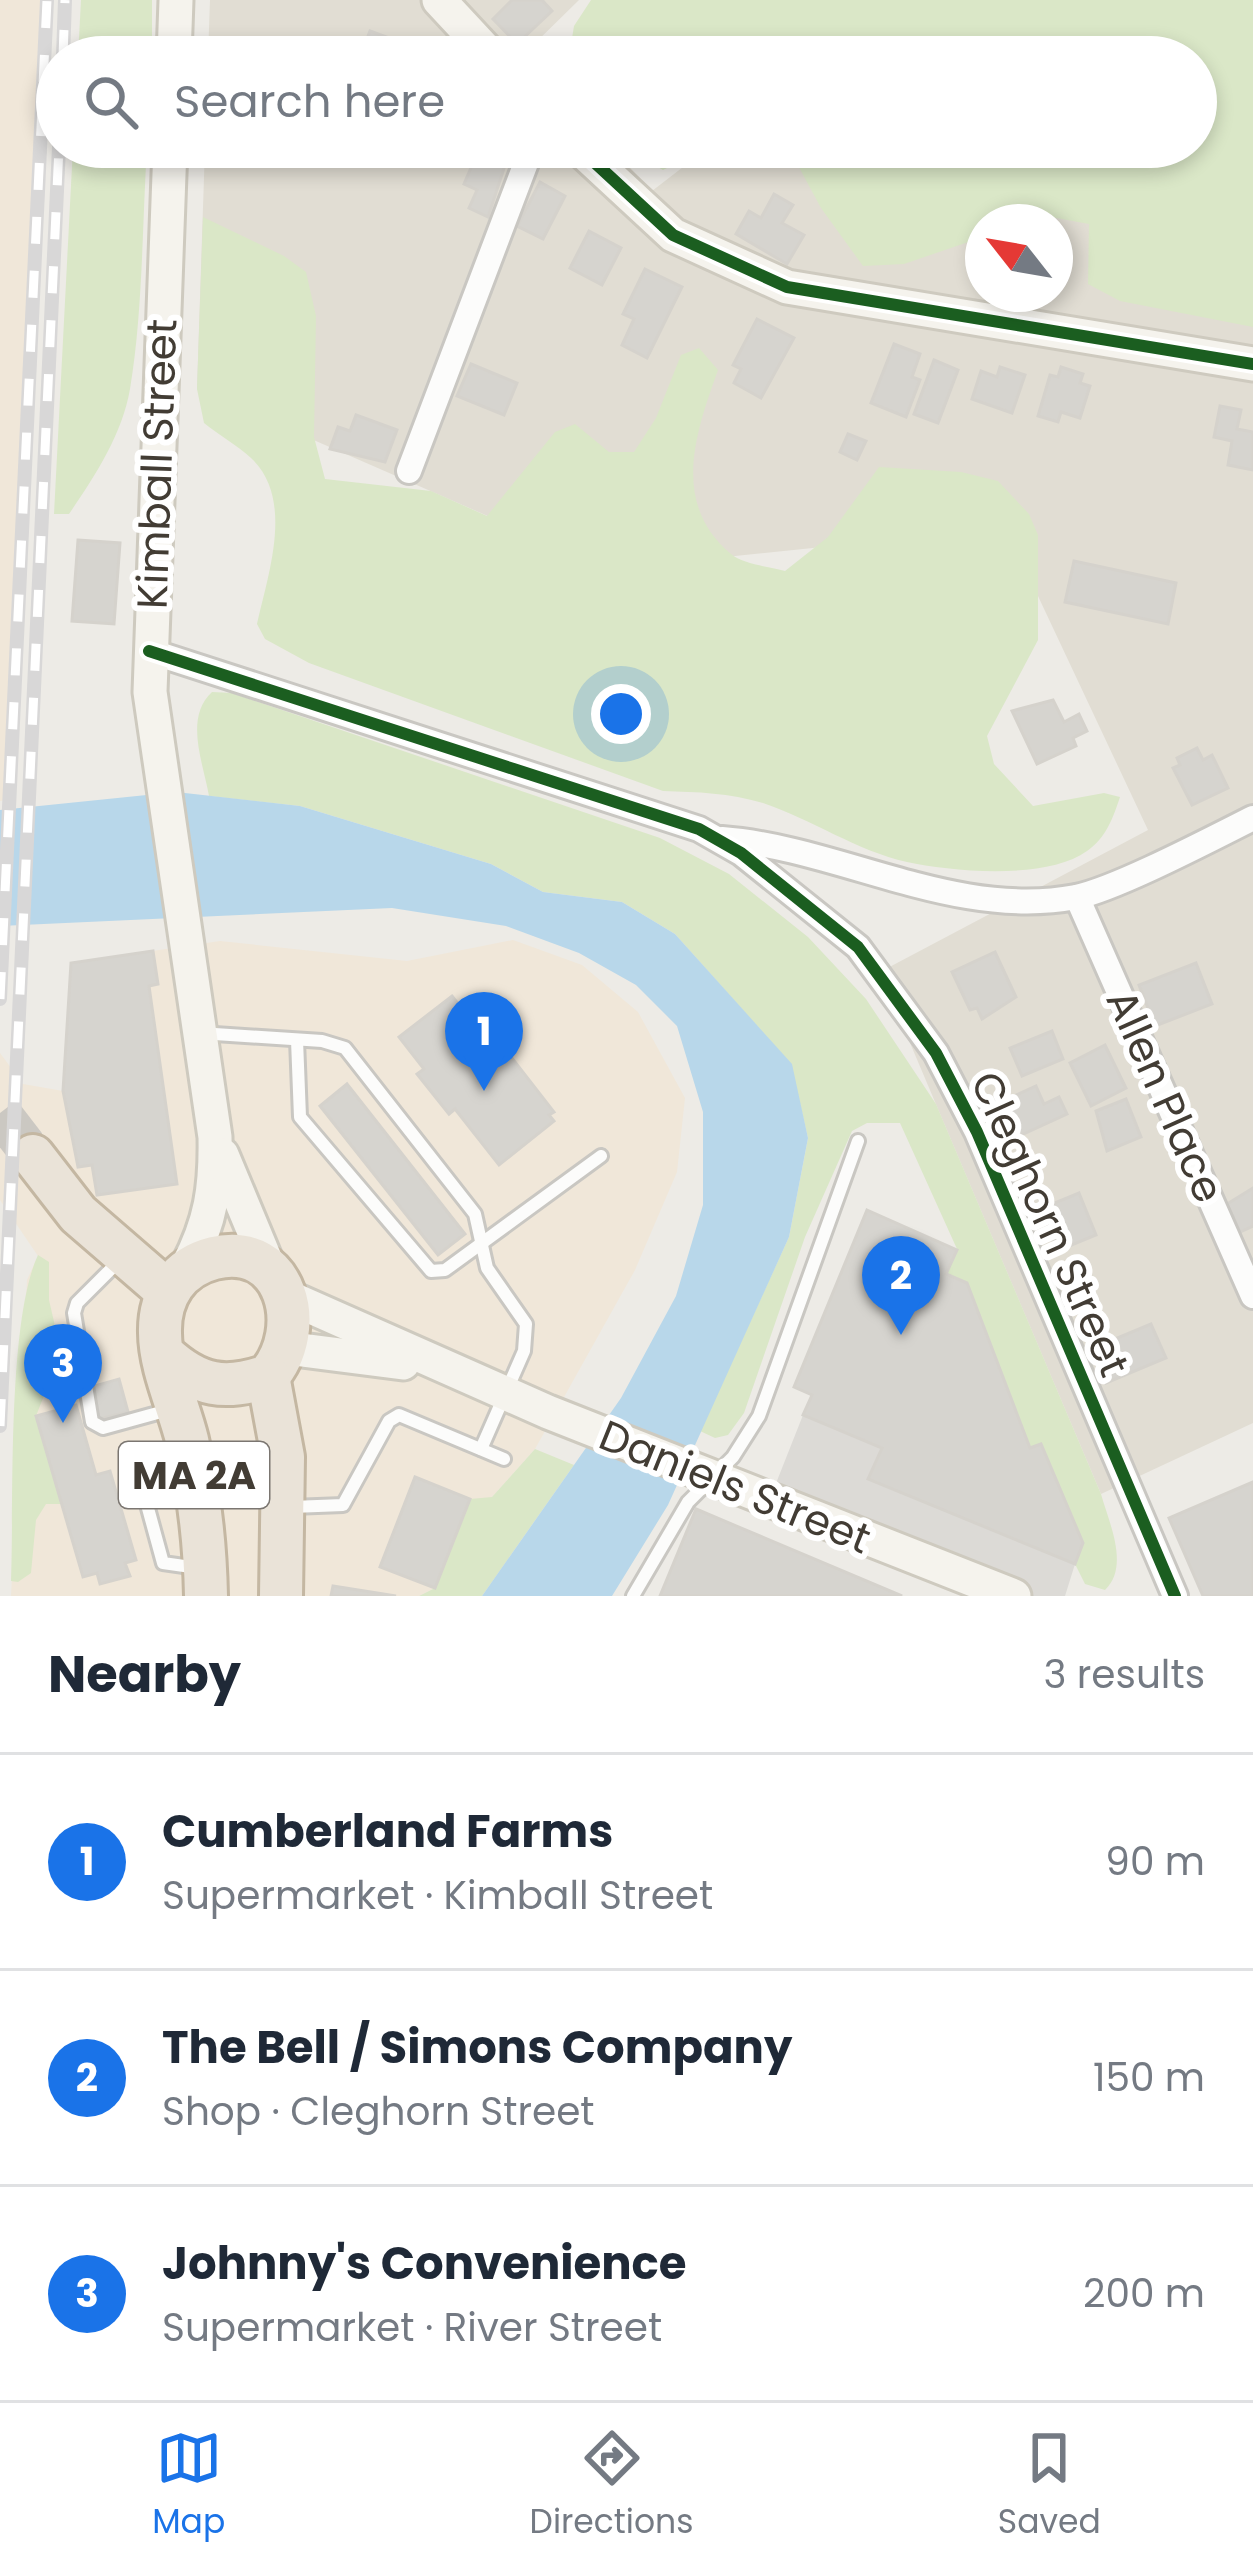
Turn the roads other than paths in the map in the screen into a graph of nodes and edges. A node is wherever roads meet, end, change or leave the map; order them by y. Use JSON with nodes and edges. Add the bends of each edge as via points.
{"nodes":[{"id":1,"x":176,"y":0,"type":"edge"},
{"id":2,"x":439,"y":0,"type":"edge"},
{"id":3,"x":175,"y":36,"type":"edge"},
{"id":4,"x":472,"y":36,"type":"edge"},
{"id":5,"x":169,"y":168,"type":"edge"},
{"id":6,"x":524,"y":168,"type":"edge"},
{"id":7,"x":601,"y":168,"type":"edge"},
{"id":8,"x":1253,"y":364,"type":"edge"},
{"id":9,"x":409,"y":471,"type":"dead end"},
{"id":10,"x":148,"y":651,"type":"junction"},
{"id":11,"x":1253,"y":818,"type":"edge"},
{"id":12,"x":720,"y":839,"type":"junction"},
{"id":13,"x":1077,"y":897,"type":"junction"},
{"id":14,"x":199,"y":1033,"type":"junction"},
{"id":15,"x":297,"y":1040,"type":"junction"},
{"id":16,"x":215,"y":1137,"type":"junction"},
{"id":17,"x":858,"y":1141,"type":"dead end"},
{"id":18,"x":33,"y":1156,"type":"tunnel mouth"},
{"id":19,"x":601,"y":1156,"type":"dead end"},
{"id":20,"x":482,"y":1240,"type":"junction"},
{"id":21,"x":124,"y":1256,"type":"junction"},
{"id":22,"x":193,"y":1271,"type":"junction"},
{"id":23,"x":279,"y":1286,"type":"junction"},
{"id":24,"x":1253,"y":1295,"type":"edge"},
{"id":25,"x":165,"y":1356,"type":"junction"},
{"id":26,"x":277,"y":1362,"type":"junction"},
{"id":27,"x":457,"y":1374,"type":"junction"},
{"id":28,"x":506,"y":1394,"type":"junction"},
{"id":29,"x":178,"y":1407,"type":"junction"},
{"id":30,"x":481,"y":1449,"type":"junction"},
{"id":31,"x":504,"y":1459,"type":"dead end"},
{"id":32,"x":705,"y":1476,"type":"junction"},
{"id":33,"x":284,"y":1507,"type":"junction"},
{"id":34,"x":206,"y":1582,"type":"edge"},
{"id":35,"x":281,"y":1596,"type":"edge"},
{"id":36,"x":633,"y":1596,"type":"edge"},
{"id":37,"x":1014,"y":1596,"type":"edge"},
{"id":38,"x":1175,"y":1596,"type":"edge"}],
"edges":[{"from":1,"to":3,"type":"main road"},
{"from":2,"to":4,"type":"main road"},
{"from":5,"to":10,"type":"main road","name":"Kimball Street","number":"MA 2A"},
{"from":6,"to":9,"type":"street"},
{"from":7,"to":8,"type":"main road","via":[[673,235],[787,287]]},
{"from":10,"to":12,"type":"street","name":"Cleghorn Street"},
{"from":10,"to":14,"type":"main road","name":"Kimball Street","number":"MA 2A"},
{"from":11,"to":13,"type":"street"},
{"from":12,"to":13,"type":"street","via":[[797,848],[932,889]]},
{"from":12,"to":38,"type":"street","name":"Cleghorn Street","via":[[858,946],[936,1053]]},
{"from":13,"to":24,"type":"street","name":"Allen Place"},
{"from":14,"to":15,"type":"lane"},
{"from":14,"to":16,"type":"main road","name":"Kimball Street","number":"MA 2A"},
{"from":15,"to":20,"type":"lane","via":[[334,1043],[352,1054],[475,1214]]},
{"from":15,"to":20,"type":"lane","via":[[300,1117],[426,1268],[445,1270]]},
{"from":16,"to":22,"type":"main road","name":"Kimball Street","number":"MA 2A","via":[[214,1202]]},
{"from":16,"to":23,"type":"main road","name":"Kimball Street","number":"MA 2A"},
{"from":17,"to":32,"type":"lane","via":[[759,1416]]},
{"from":18,"to":21,"type":"highway"},
{"from":19,"to":20,"type":"lane"},
{"from":20,"to":28,"type":"lane","via":[[487,1268],[526,1324]]},
{"from":21,"to":22,"type":"highway"},
{"from":21,"to":29,"type":"lane","via":[[74,1313],[92,1421],[103,1428]]},
{"from":22,"to":23,"type":"highway","via":[[248,1261]]},
{"from":22,"to":25,"type":"highway","number":"MA 2A","via":[[159,1336]]},
{"from":23,"to":26,"type":"highway","number":"MA 2A","via":[[291,1328]]},
{"from":23,"to":27,"type":"main road","name":"Daniels Street"},
{"from":25,"to":26,"type":"highway","via":[[210,1384],[237,1386]]},
{"from":25,"to":29,"type":"highway","number":"MA 2A"},
{"from":26,"to":27,"type":"main road","name":"Daniels Street","via":[[364,1355]]},
{"from":26,"to":33,"type":"highway","number":"MA 2A"},
{"from":27,"to":28,"type":"main road","name":"Daniels Street"},
{"from":28,"to":30,"type":"lane"},
{"from":28,"to":32,"type":"main road","name":"Daniels Street"},
{"from":29,"to":34,"type":"highway","number":"MA 2A"},
{"from":30,"to":31,"type":"lane"},
{"from":30,"to":33,"type":"lane","via":[[392,1417],[343,1505]]},
{"from":32,"to":36,"type":"lane"},
{"from":32,"to":37,"type":"main road","name":"Daniels Street"},
{"from":33,"to":35,"type":"highway","number":"MA 2A"}]}
